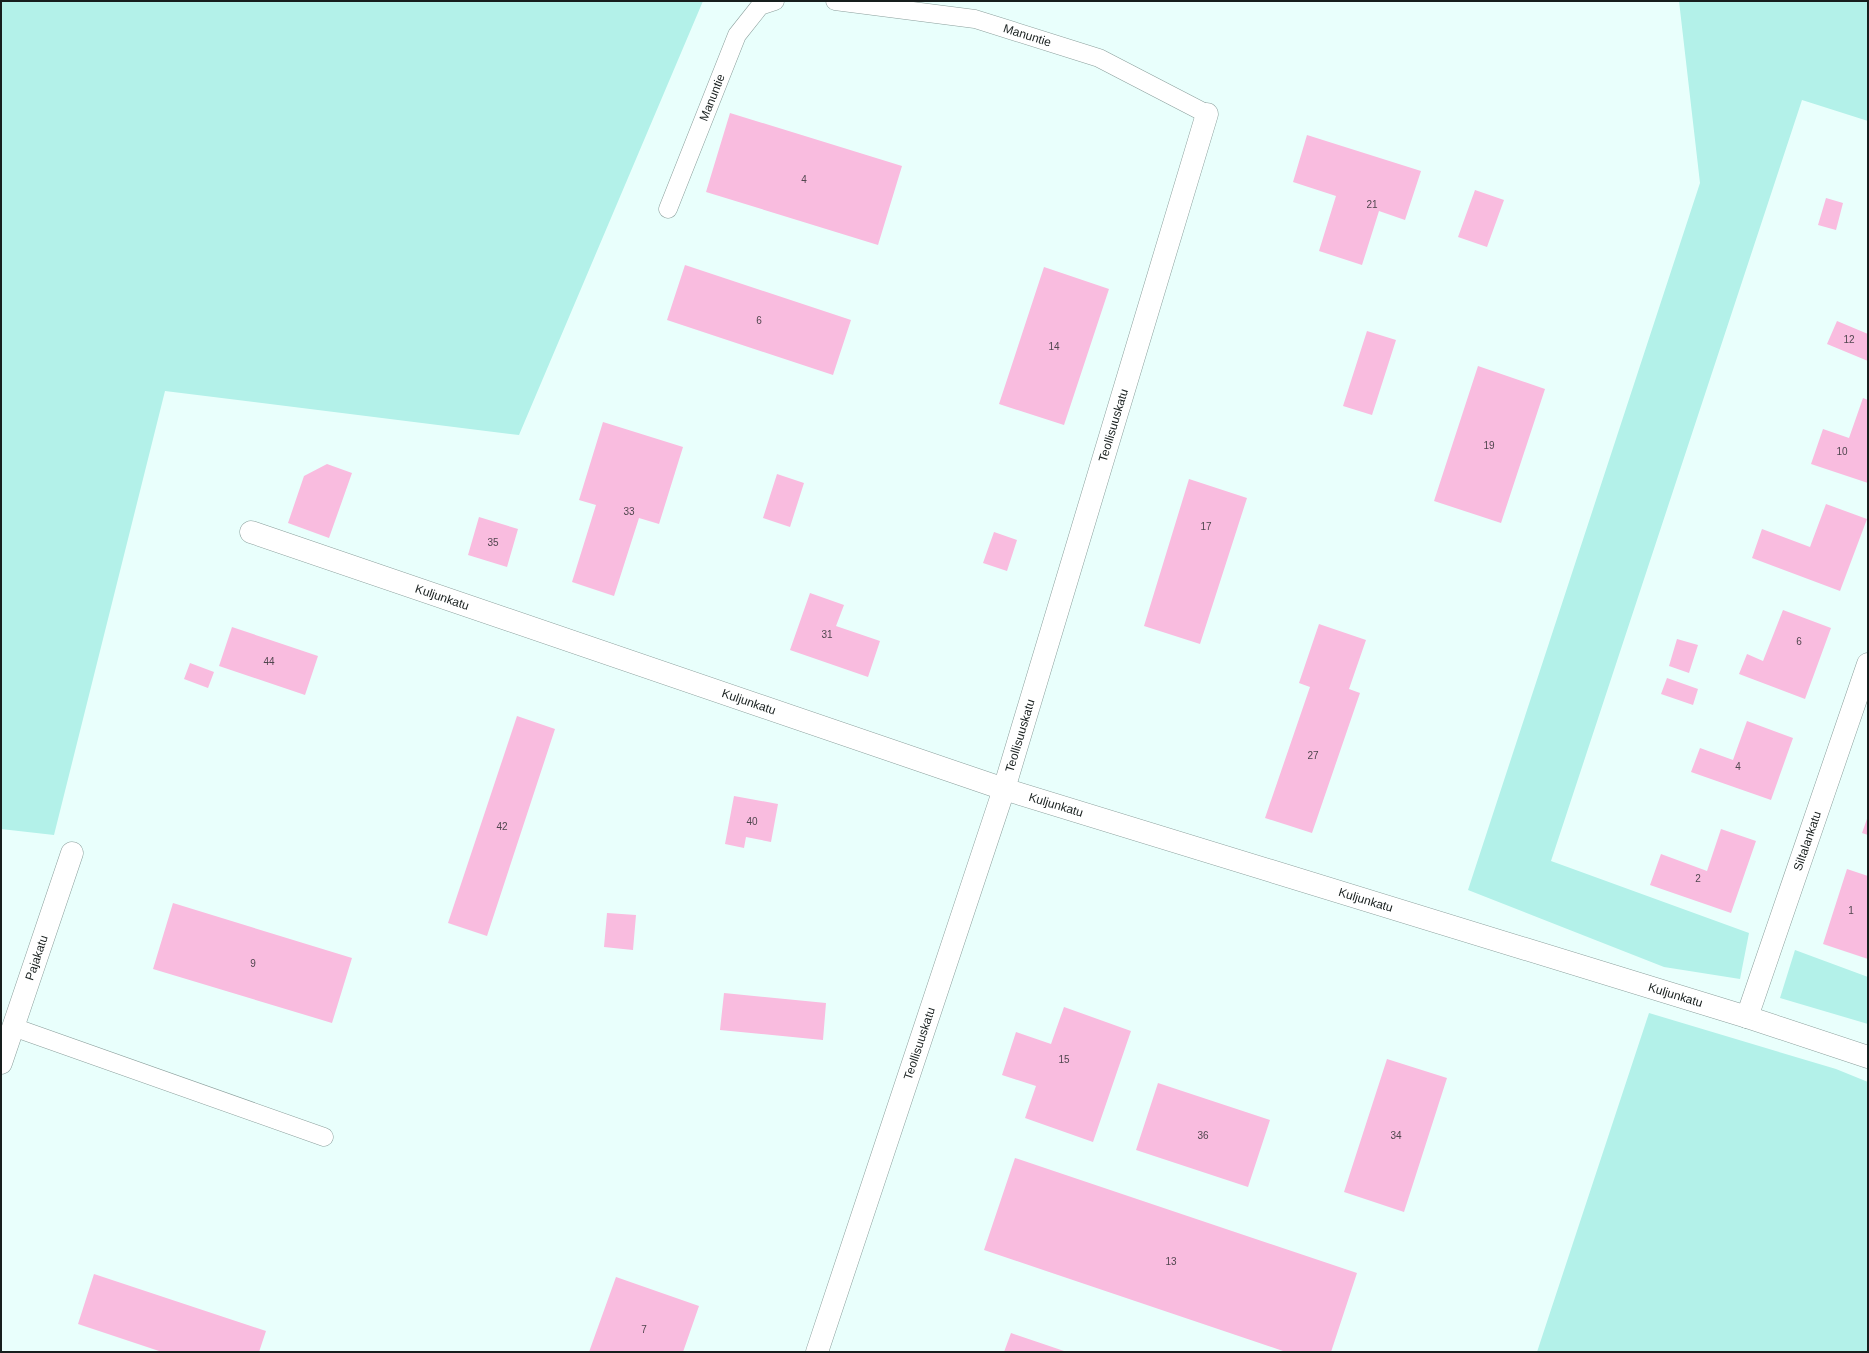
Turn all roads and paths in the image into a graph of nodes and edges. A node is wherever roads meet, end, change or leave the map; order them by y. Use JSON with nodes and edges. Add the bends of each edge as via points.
{"nodes":[{"id":1,"x":774,"y":1,"type":"edge"},
{"id":2,"x":835,"y":1,"type":"edge"},
{"id":3,"x":1206,"y":114,"type":"joint"},
{"id":4,"x":668,"y":209,"type":"dead end"},
{"id":5,"x":251,"y":532,"type":"dead end"},
{"id":6,"x":1868,"y":664,"type":"edge"},
{"id":7,"x":1004,"y":789,"type":"junction"},
{"id":8,"x":72,"y":853,"type":"dead end"},
{"id":9,"x":1747,"y":1017,"type":"junction"},
{"id":10,"x":13,"y":1027,"type":"junction"},
{"id":11,"x":1868,"y":1057,"type":"edge"},
{"id":12,"x":1,"y":1063,"type":"edge"},
{"id":13,"x":324,"y":1137,"type":"dead end"},
{"id":14,"x":817,"y":1352,"type":"edge"}],
"edges":[{"from":1,"to":4,"type":"lane","name":"Manuntie","via":[[760,6],[737,36]]},
{"from":2,"to":3,"type":"lane","name":"Manuntie","via":[[975,19],[1099,58]]},
{"from":3,"to":7,"type":"street","name":"Teollisuuskatu"},
{"from":5,"to":7,"type":"street","name":"Kuljunkatu"},
{"from":6,"to":9,"type":"street","name":"Siltalankatu"},
{"from":7,"to":9,"type":"street","name":"Kuljunkatu"},
{"from":7,"to":14,"type":"street","name":"Teollisuuskatu"},
{"from":8,"to":10,"type":"street","name":"Pajakatu"},
{"from":9,"to":11,"type":"street","name":"Kuljunkatu"},
{"from":10,"to":12,"type":"street","name":"Pajakatu"},
{"from":10,"to":13,"type":"lane"}]}
